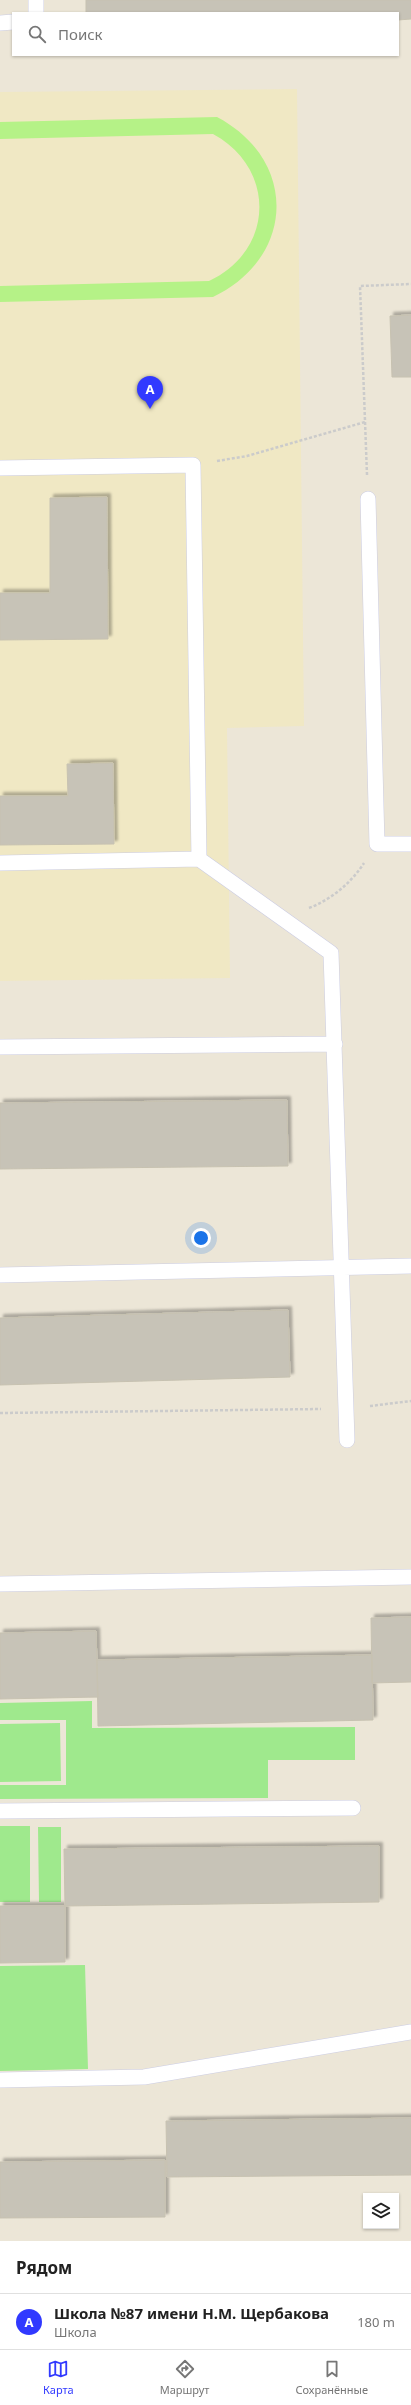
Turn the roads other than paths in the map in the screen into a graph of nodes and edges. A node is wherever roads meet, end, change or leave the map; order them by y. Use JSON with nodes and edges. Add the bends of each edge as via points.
{"nodes":[{"id":1,"x":36,"y":0,"type":"edge"},
{"id":2,"x":36,"y":12,"type":"edge"},
{"id":3,"x":12,"y":22,"type":"edge"},
{"id":4,"x":0,"y":23,"type":"edge"},
{"id":5,"x":0,"y":468,"type":"edge"},
{"id":6,"x":368,"y":500,"type":"road end"},
{"id":7,"x":411,"y":844,"type":"edge"},
{"id":8,"x":199,"y":859,"type":"junction"},
{"id":9,"x":0,"y":863,"type":"edge"},
{"id":10,"x":335,"y":1044,"type":"junction"},
{"id":11,"x":0,"y":1047,"type":"edge"},
{"id":12,"x":411,"y":1266,"type":"edge"},
{"id":13,"x":340,"y":1269,"type":"junction"},
{"id":14,"x":0,"y":1275,"type":"edge"},
{"id":15,"x":347,"y":1440,"type":"dead end"},
{"id":16,"x":411,"y":1578,"type":"edge"},
{"id":17,"x":0,"y":1584,"type":"edge"},
{"id":18,"x":353,"y":1808,"type":"dead end"},
{"id":19,"x":0,"y":1811,"type":"edge"},
{"id":20,"x":411,"y":2032,"type":"edge"},
{"id":21,"x":0,"y":2080,"type":"edge"}],
"edges":[{"from":1,"to":2,"type":"lane"},
{"from":3,"to":4,"type":"lane"},
{"from":5,"to":8,"type":"lane","via":[[193,465]]},
{"from":6,"to":7,"type":"lane","via":[[377,844]]},
{"from":8,"to":9,"type":"lane"},
{"from":8,"to":10,"type":"lane","via":[[331,953]]},
{"from":10,"to":11,"type":"lane"},
{"from":10,"to":13,"type":"lane"},
{"from":12,"to":13,"type":"lane"},
{"from":13,"to":14,"type":"lane"},
{"from":13,"to":15,"type":"lane"},
{"from":16,"to":17,"type":"lane"},
{"from":18,"to":19,"type":"lane"},
{"from":20,"to":21,"type":"lane","via":[[144,2077]]}]}
